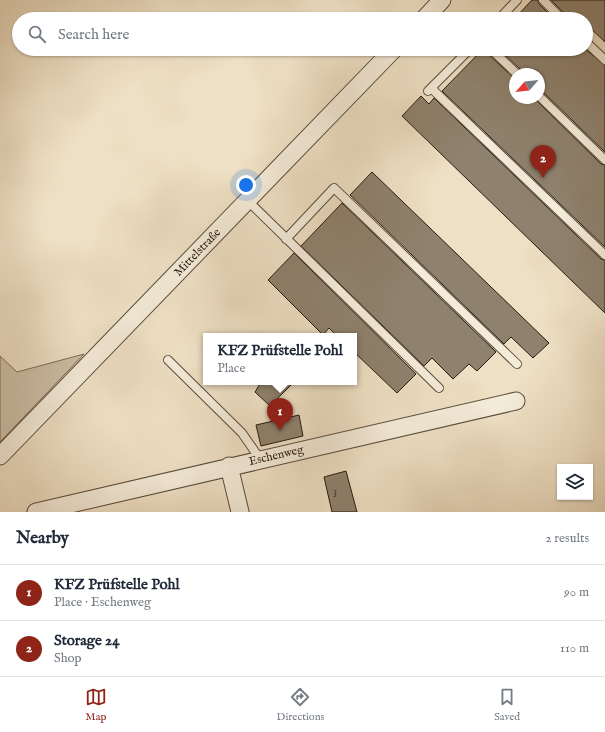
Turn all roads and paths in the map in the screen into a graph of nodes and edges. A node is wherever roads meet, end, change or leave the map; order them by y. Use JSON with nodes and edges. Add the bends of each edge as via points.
{"nodes":[{"id":1,"x":442,"y":0,"type":"edge"},
{"id":2,"x":517,"y":0,"type":"edge"},
{"id":3,"x":543,"y":0,"type":"edge"},
{"id":4,"x":431,"y":12,"type":"edge"},
{"id":5,"x":506,"y":12,"type":"edge"},
{"id":6,"x":555,"y":12,"type":"edge"},
{"id":7,"x":593,"y":49,"type":"edge"},
{"id":8,"x":387,"y":56,"type":"edge"},
{"id":9,"x":463,"y":56,"type":"edge"},
{"id":10,"x":498,"y":56,"type":"edge"},
{"id":11,"x":605,"y":60,"type":"edge"},
{"id":12,"x":511,"y":68,"type":"edge"},
{"id":13,"x":545,"y":102,"type":"edge"},
{"id":14,"x":605,"y":160,"type":"edge"},
{"id":15,"x":247,"y":200,"type":"junction"},
{"id":16,"x":286,"y":239,"type":"junction"},
{"id":17,"x":605,"y":256,"type":"edge"},
{"id":18,"x":168,"y":360,"type":"dead end"},
{"id":19,"x":517,"y":364,"type":"dead end"},
{"id":20,"x":439,"y":388,"type":"dead end"},
{"id":21,"x":516,"y":401,"type":"dead end"},
{"id":22,"x":0,"y":456,"type":"edge"},
{"id":23,"x":260,"y":459,"type":"junction"},
{"id":24,"x":229,"y":466,"type":"junction"},
{"id":25,"x":36,"y":512,"type":"edge"},
{"id":26,"x":240,"y":512,"type":"edge"}],
"edges":[{"from":1,"to":4,"type":"street"},
{"from":2,"to":5,"type":"lane"},
{"from":3,"to":6,"type":"lane"},
{"from":7,"to":11,"type":"lane"},
{"from":8,"to":15,"type":"street","name":"Mittelstraße"},
{"from":9,"to":17,"type":"lane","via":[[430,90]]},
{"from":10,"to":12,"type":"lane"},
{"from":13,"to":14,"type":"lane"},
{"from":15,"to":16,"type":"lane"},
{"from":15,"to":22,"type":"street","name":"Mittelstraße"},
{"from":16,"to":19,"type":"lane","via":[[334,188]]},
{"from":16,"to":20,"type":"lane"},
{"from":18,"to":23,"type":"lane","via":[[242,433]]},
{"from":21,"to":23,"type":"street","name":"Eschenweg"},
{"from":23,"to":24,"type":"street","name":"Eschenweg"},
{"from":24,"to":25,"type":"street","name":"Eschenweg"},
{"from":24,"to":26,"type":"street"}]}
